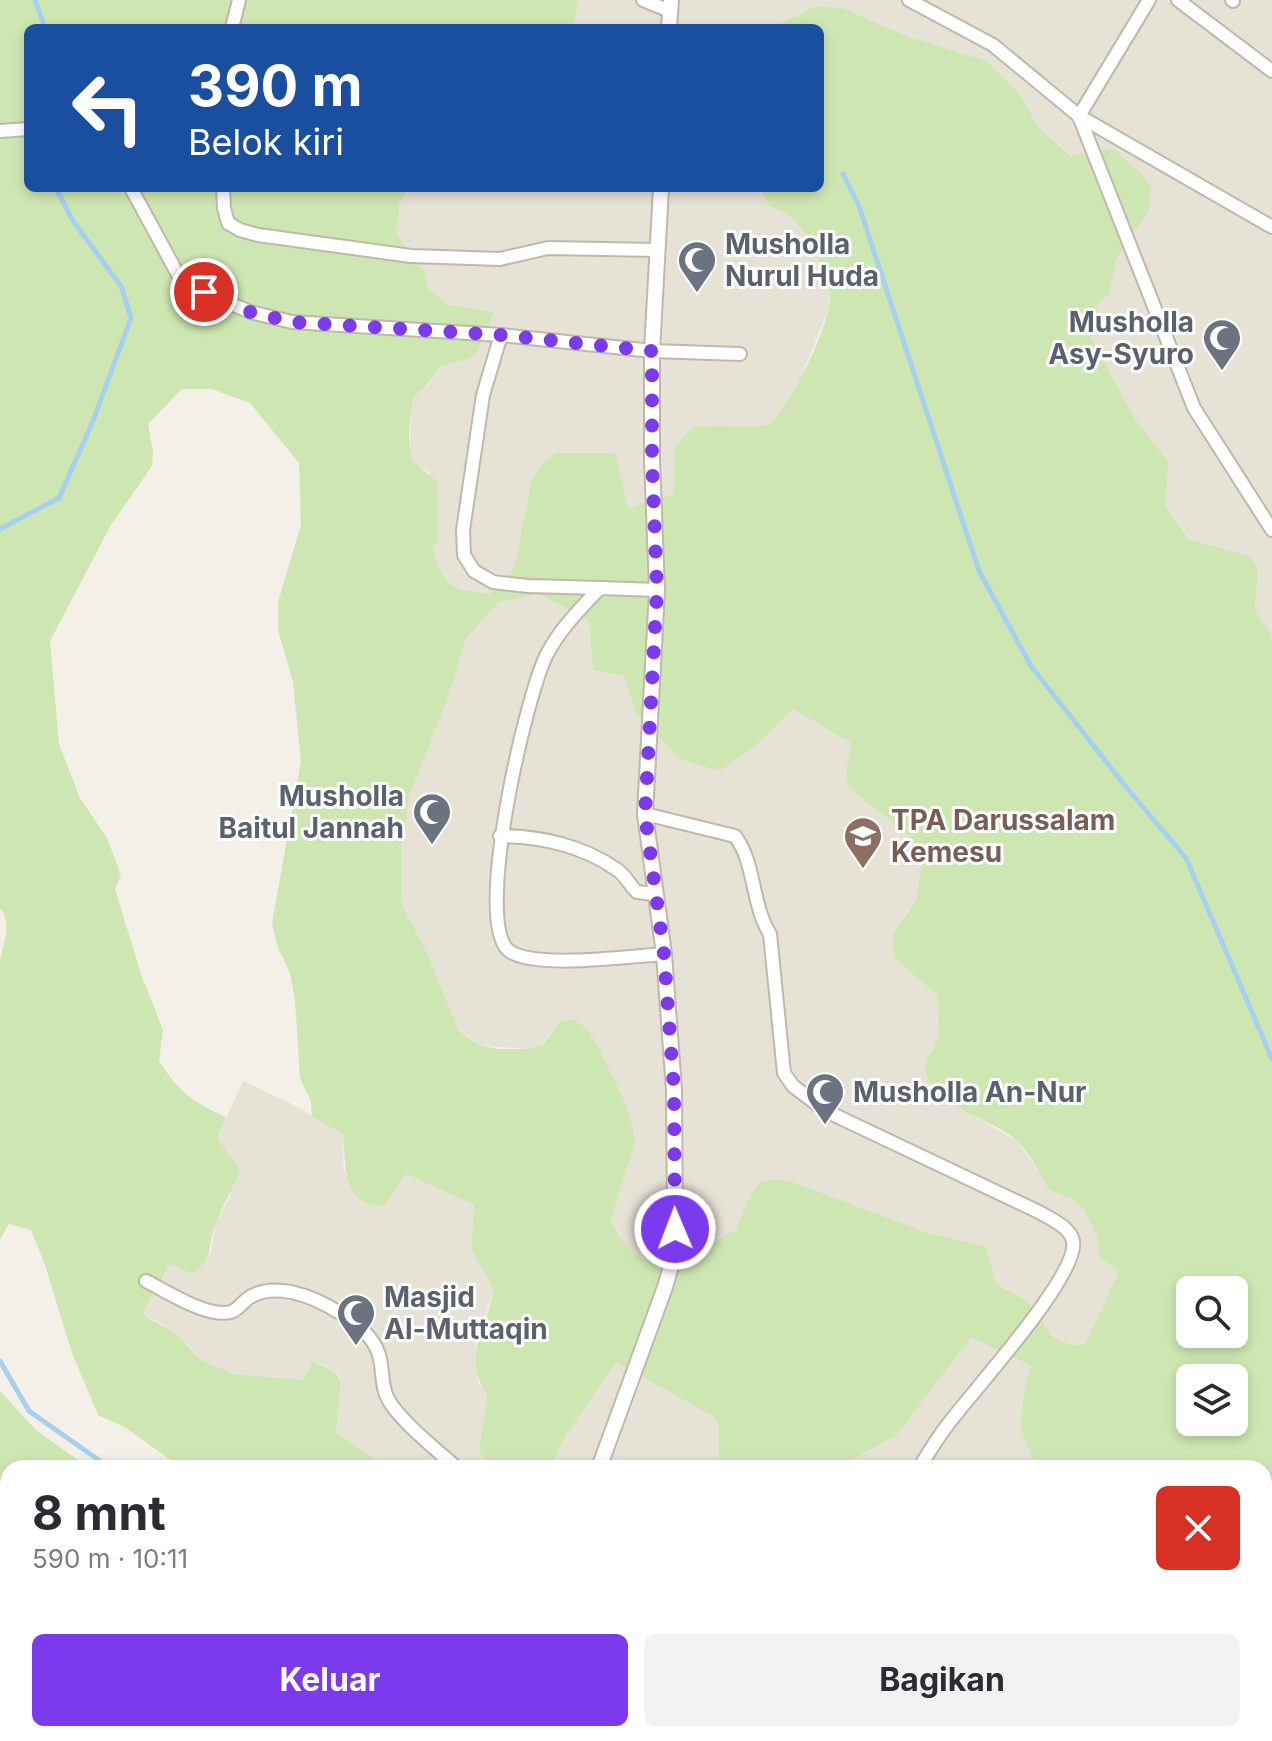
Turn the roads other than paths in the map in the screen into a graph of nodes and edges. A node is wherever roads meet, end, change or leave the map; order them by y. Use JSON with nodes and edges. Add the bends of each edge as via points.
{"nodes":[{"id":1,"x":239,"y":0,"type":"edge"},
{"id":2,"x":643,"y":0,"type":"edge"},
{"id":3,"x":909,"y":0,"type":"edge"},
{"id":4,"x":1149,"y":0,"type":"edge"},
{"id":5,"x":1178,"y":0,"type":"edge"},
{"id":6,"x":671,"y":6,"type":"edge"},
{"id":7,"x":233,"y":24,"type":"edge"},
{"id":8,"x":1272,"y":71,"type":"edge"},
{"id":9,"x":1079,"y":116,"type":"junction"},
{"id":10,"x":24,"y":129,"type":"edge"},
{"id":11,"x":0,"y":131,"type":"edge"},
{"id":12,"x":133,"y":192,"type":"edge"},
{"id":13,"x":223,"y":192,"type":"edge"},
{"id":14,"x":661,"y":192,"type":"edge"},
{"id":15,"x":1271,"y":224,"type":"edge"},
{"id":16,"x":658,"y":250,"type":"junction"},
{"id":17,"x":501,"y":335,"type":"junction"},
{"id":18,"x":652,"y":351,"type":"junction"},
{"id":19,"x":740,"y":354,"type":"dead end"},
{"id":20,"x":1272,"y":530,"type":"edge"},
{"id":21,"x":600,"y":588,"type":"junction"},
{"id":22,"x":657,"y":590,"type":"junction"},
{"id":23,"x":645,"y":814,"type":"junction"},
{"id":24,"x":500,"y":836,"type":"junction"},
{"id":25,"x":654,"y":894,"type":"junction"},
{"id":26,"x":664,"y":954,"type":"junction"},
{"id":27,"x":146,"y":1281,"type":"dead end"},
{"id":28,"x":449,"y":1460,"type":"edge"},
{"id":29,"x":602,"y":1460,"type":"edge"},
{"id":30,"x":924,"y":1460,"type":"edge"}],
"edges":[{"from":1,"to":7,"type":"street"},
{"from":2,"to":6,"type":"street"},
{"from":3,"to":9,"type":"street","via":[[993,45]]},
{"from":4,"to":9,"type":"street"},
{"from":5,"to":8,"type":"street"},
{"from":9,"to":15,"type":"street"},
{"from":9,"to":20,"type":"street","via":[[1194,408]]},
{"from":10,"to":11,"type":"street"},
{"from":12,"to":17,"type":"street","via":[[182,282],[250,312],[292,322]]},
{"from":13,"to":16,"type":"street","via":[[228,223],[240,230],[411,256],[500,259],[548,248]]},
{"from":14,"to":16,"type":"street"},
{"from":16,"to":18,"type":"street"},
{"from":17,"to":18,"type":"street"},
{"from":17,"to":21,"type":"street","via":[[483,395],[464,555],[474,571],[493,582]]},
{"from":18,"to":19,"type":"street"},
{"from":18,"to":22,"type":"street"},
{"from":21,"to":22,"type":"street"},
{"from":21,"to":24,"type":"street","via":[[565,625],[547,655]]},
{"from":22,"to":23,"type":"street"},
{"from":23,"to":25,"type":"street"},
{"from":23,"to":30,"type":"street","via":[[735,836],[743,847],[760,918],[770,934],[784,1073],[793,1086],[826,1111],[1041,1213],[1071,1235],[1070,1259],[1037,1312]]},
{"from":24,"to":25,"type":"street","via":[[575,849],[618,869],[637,892]]},
{"from":24,"to":26,"type":"street","via":[[499,933],[510,952],[555,961]]},
{"from":25,"to":26,"type":"street"},
{"from":26,"to":29,"type":"street","via":[[674,1090],[672,1263]]},
{"from":27,"to":28,"type":"street","via":[[205,1310],[235,1311],[247,1298],[280,1290],[342,1314],[378,1349],[389,1402]]}]}
